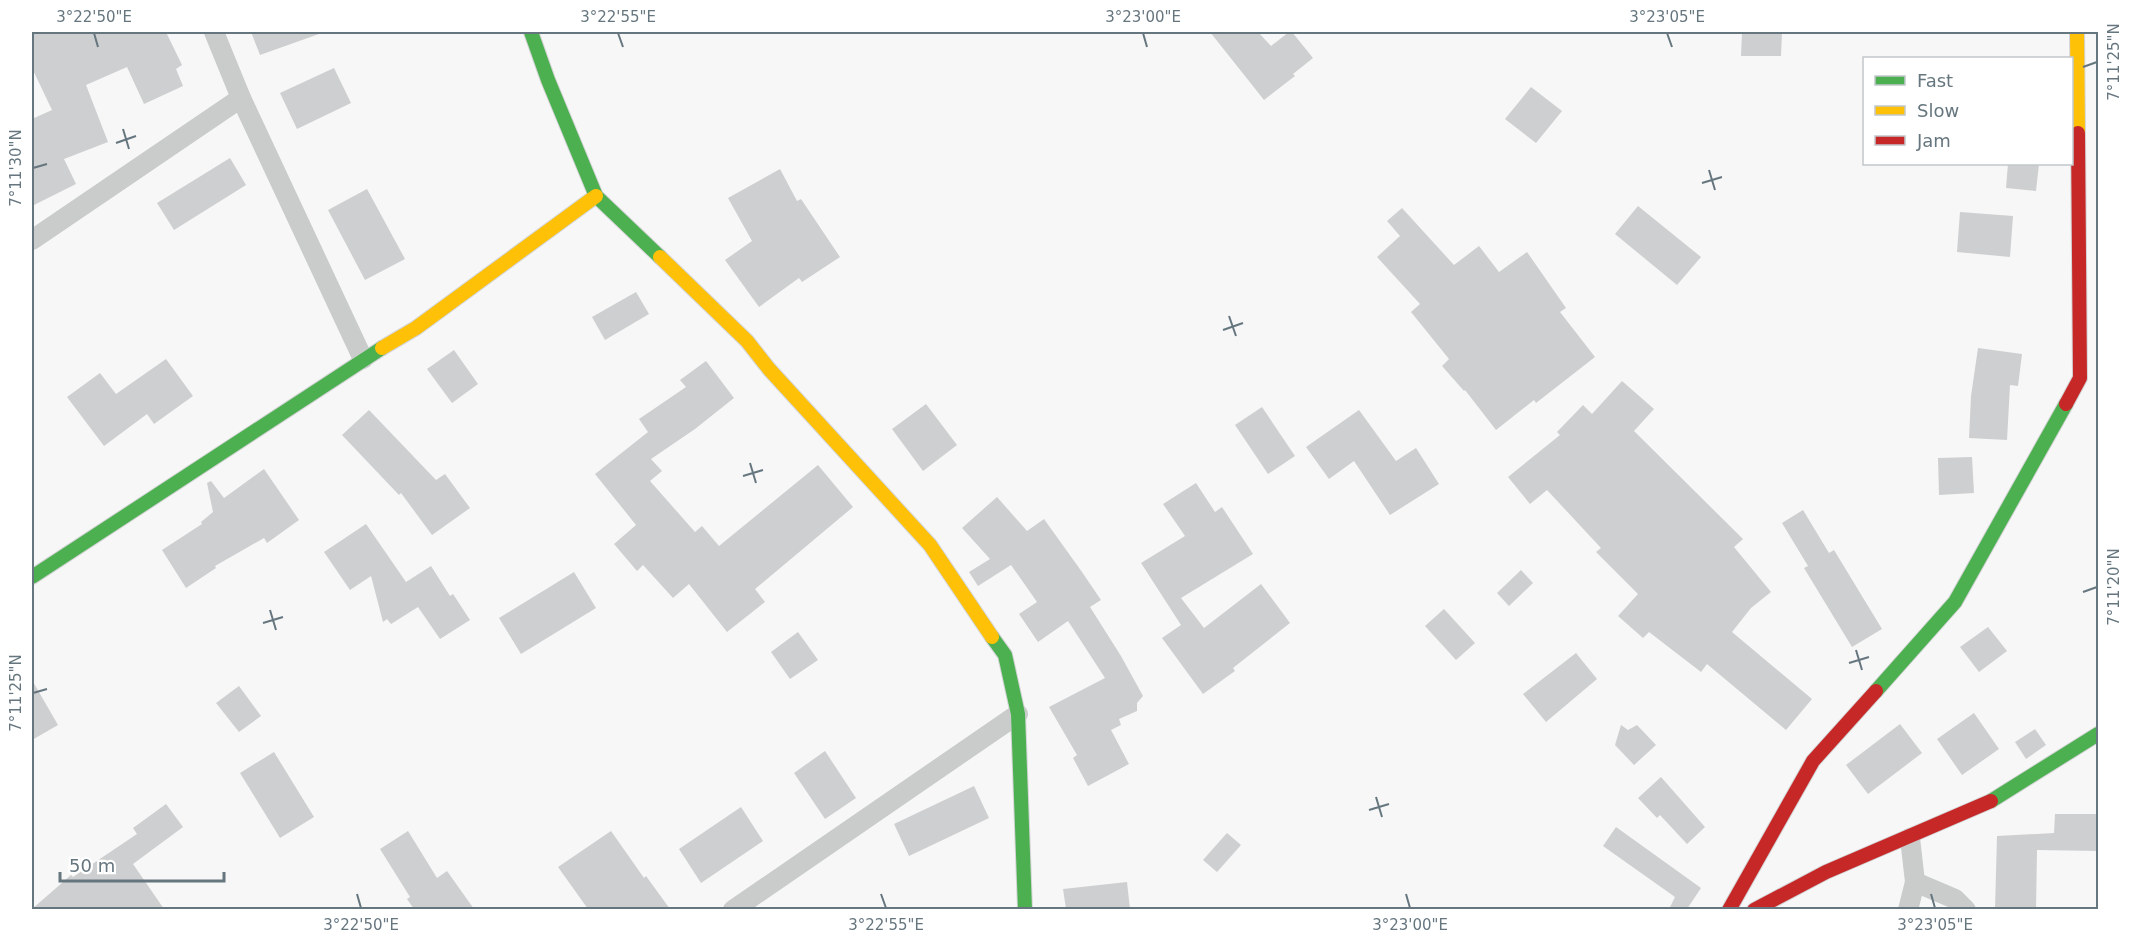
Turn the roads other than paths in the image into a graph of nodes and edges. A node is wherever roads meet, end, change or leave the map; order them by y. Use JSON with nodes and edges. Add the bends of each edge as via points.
{"nodes":[{"id":1,"x":214,"y":32,"type":"edge"},
{"id":2,"x":531,"y":32,"type":"edge"},
{"id":3,"x":2077,"y":32,"type":"edge"},
{"id":4,"x":241,"y":98,"type":"junction"},
{"id":5,"x":596,"y":196,"type":"junction"},
{"id":6,"x":32,"y":240,"type":"edge"},
{"id":7,"x":363,"y":358,"type":"junction"},
{"id":8,"x":32,"y":577,"type":"edge"},
{"id":9,"x":1018,"y":714,"type":"junction"},
{"id":10,"x":2098,"y":735,"type":"edge"},
{"id":11,"x":1910,"y":838,"type":"junction"},
{"id":12,"x":1915,"y":882,"type":"junction"},
{"id":13,"x":733,"y":909,"type":"edge"},
{"id":14,"x":1025,"y":909,"type":"edge"},
{"id":15,"x":1729,"y":909,"type":"edge"},
{"id":16,"x":1754,"y":909,"type":"edge"},
{"id":17,"x":1908,"y":909,"type":"edge"},
{"id":18,"x":1966,"y":909,"type":"edge"}],
"edges":[{"from":1,"to":4,"type":"street"},
{"from":2,"to":5,"type":"street"},
{"from":3,"to":15,"type":"street","via":[[2080,378],[1955,602],[1813,761]]},
{"from":4,"to":6,"type":"street"},
{"from":4,"to":7,"type":"street"},
{"from":5,"to":7,"type":"street","via":[[416,328]]},
{"from":5,"to":9,"type":"street","via":[[747,341],[930,545],[1005,656]]},
{"from":7,"to":8,"type":"street"},
{"from":9,"to":13,"type":"street"},
{"from":9,"to":14,"type":"street"},
{"from":10,"to":11,"type":"street","via":[[1987,803]]},
{"from":11,"to":12,"type":"street"},
{"from":11,"to":16,"type":"street","via":[[1826,872]]},
{"from":12,"to":17,"type":"street"},
{"from":12,"to":18,"type":"street","via":[[1955,899]]}]}
